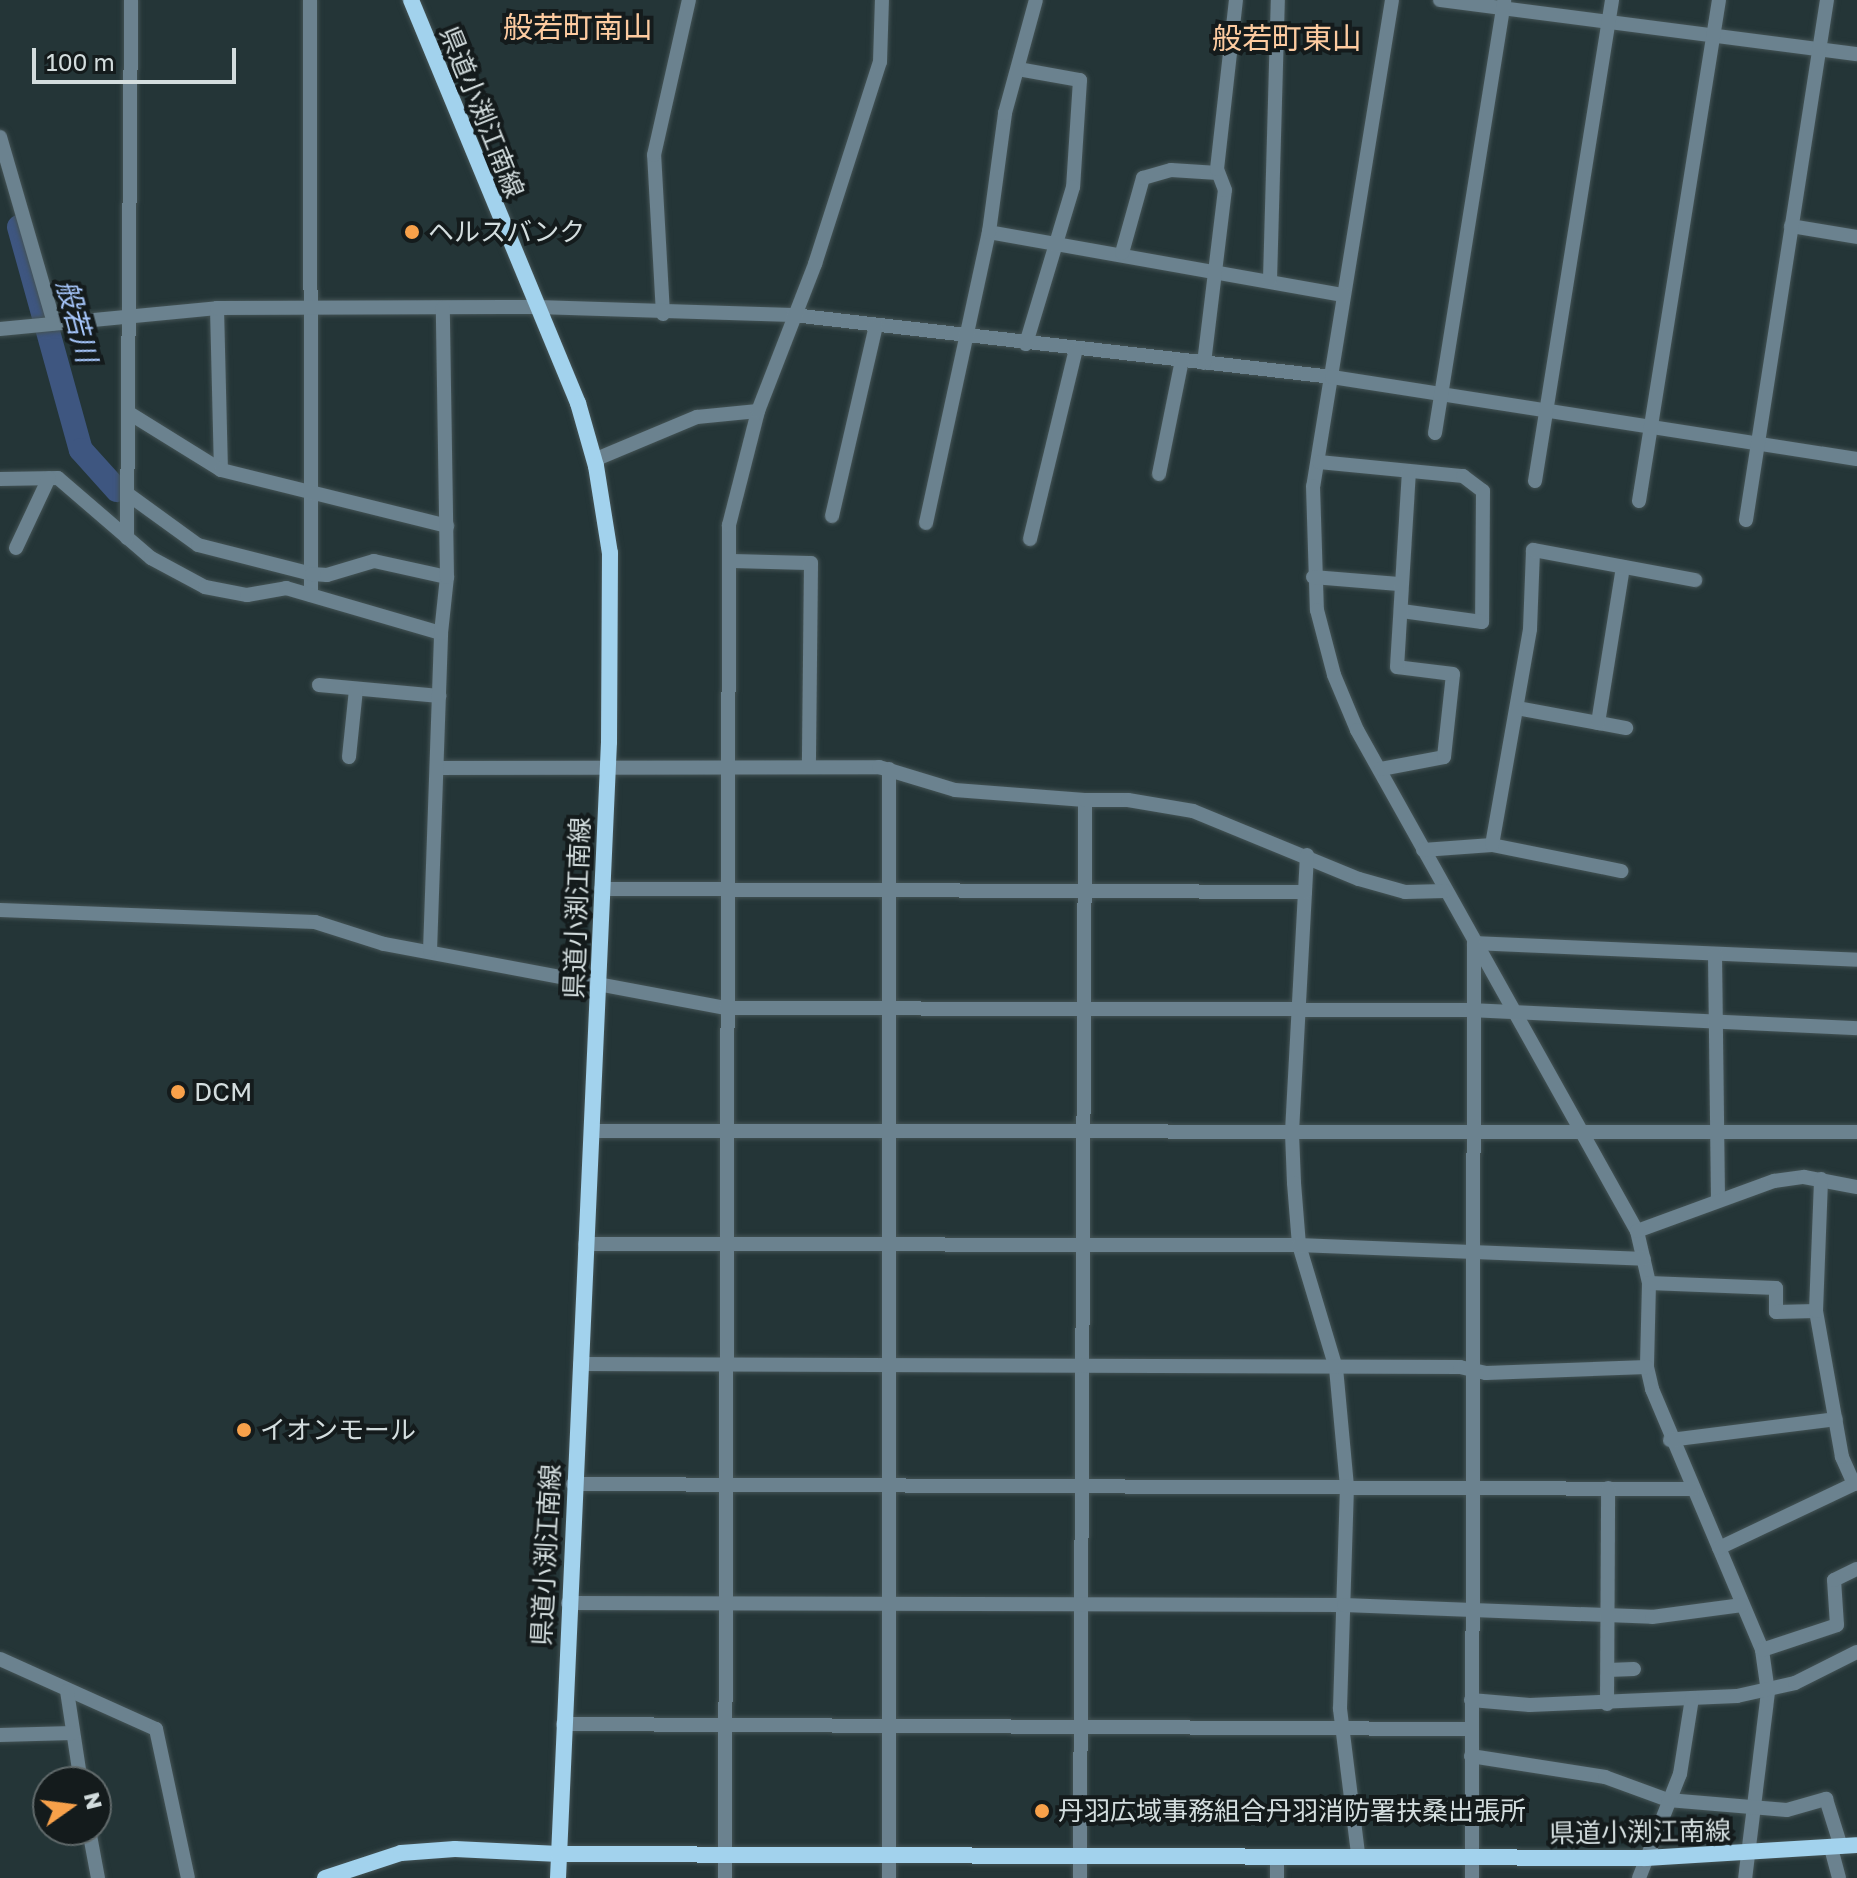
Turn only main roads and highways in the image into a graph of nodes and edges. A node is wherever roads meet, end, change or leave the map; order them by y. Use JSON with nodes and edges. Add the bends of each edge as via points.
{"nodes":[{"id":1,"x":411,"y":0,"type":"edge"},
{"id":2,"x":1843,"y":1847,"type":"edge"},
{"id":3,"x":559,"y":1854,"type":"junction"},
{"id":4,"x":325,"y":1878,"type":"edge"},
{"id":5,"x":558,"y":1878,"type":"edge"}],
"edges":[{"from":1,"to":3,"type":"main road","name":"県道小渕江南線","via":[[578,403],[610,553],[608,764]]},
{"from":2,"to":3,"type":"main road","name":"県道小渕江南線","via":[[1646,1858]]},
{"from":3,"to":4,"type":"main road","name":"県道小渕江南線","via":[[455,1849],[401,1853]]},
{"from":3,"to":5,"type":"main road"}]}
